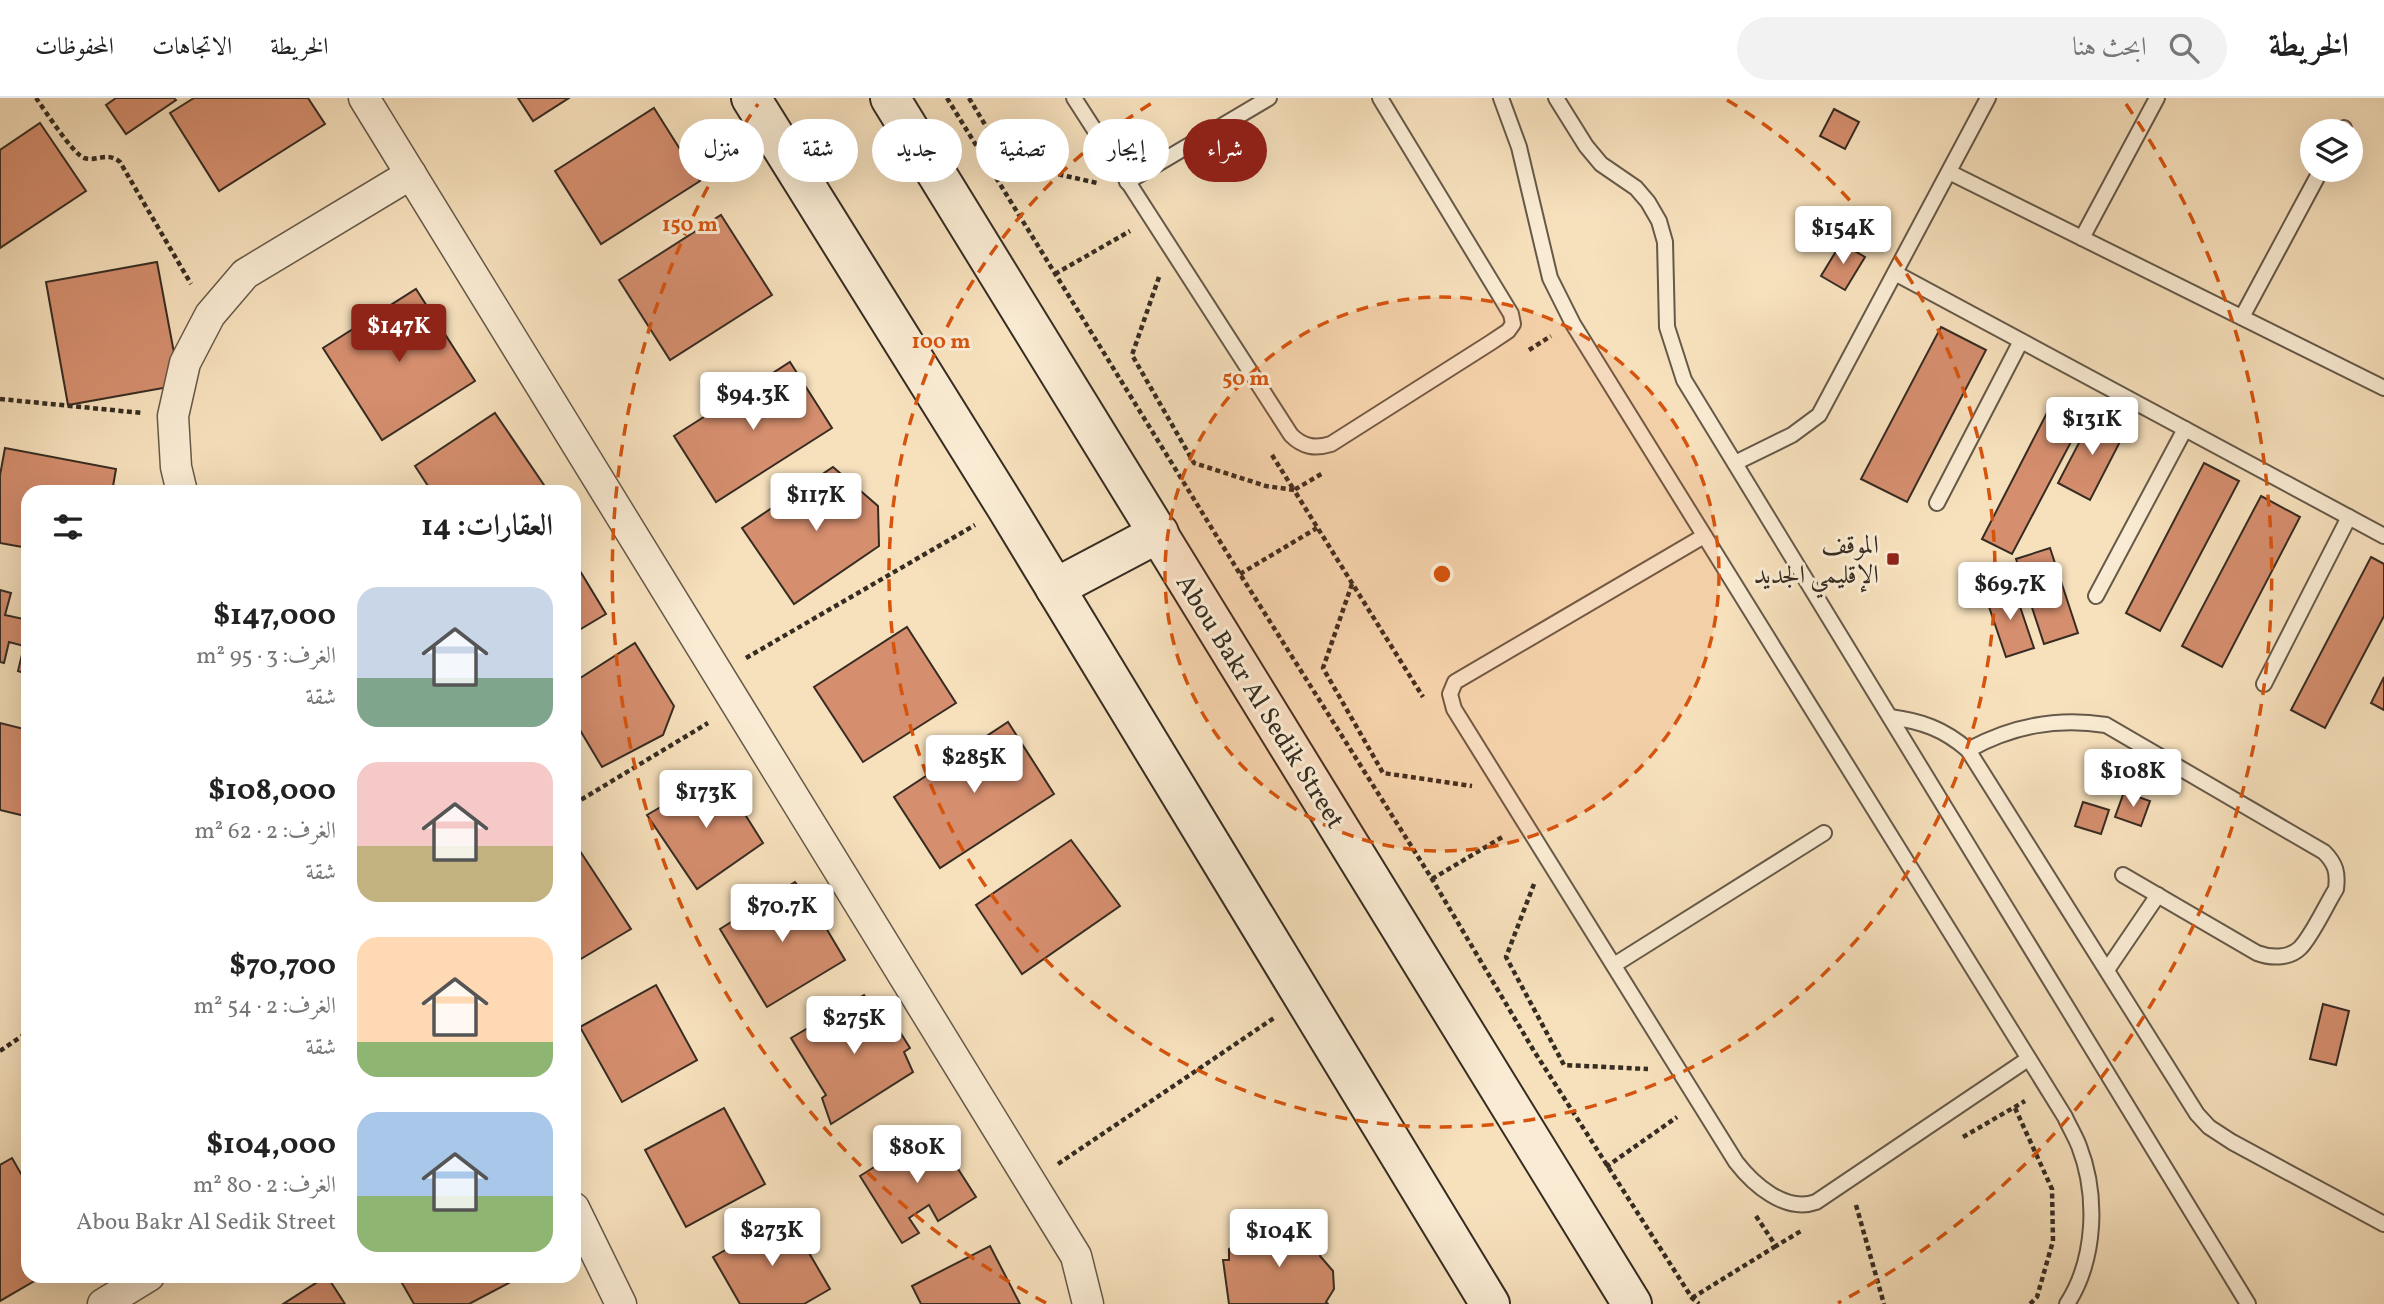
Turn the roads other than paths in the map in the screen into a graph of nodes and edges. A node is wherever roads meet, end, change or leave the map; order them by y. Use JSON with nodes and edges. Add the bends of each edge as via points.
{"nodes":[{"id":1,"x":364,"y":98,"type":"edge"},
{"id":2,"x":751,"y":98,"type":"edge"},
{"id":3,"x":891,"y":98,"type":"edge"},
{"id":4,"x":1074,"y":98,"type":"edge"},
{"id":5,"x":1269,"y":98,"type":"edge"},
{"id":6,"x":1380,"y":98,"type":"edge"},
{"id":7,"x":1556,"y":98,"type":"edge"},
{"id":8,"x":1988,"y":98,"type":"edge"},
{"id":9,"x":2157,"y":98,"type":"edge"},
{"id":10,"x":1505,"y":99,"type":"edge"},
{"id":11,"x":1087,"y":119,"type":"edge"},
{"id":12,"x":1169,"y":157,"type":"edge"},
{"id":13,"x":1949,"y":172,"type":"junction"},
{"id":14,"x":411,"y":174,"type":"junction"},
{"id":15,"x":1127,"y":182,"type":"edge"},
{"id":16,"x":2315,"y":182,"type":"edge"},
{"id":17,"x":2082,"y":238,"type":"junction"},
{"id":18,"x":1895,"y":273,"type":"junction"},
{"id":19,"x":2242,"y":317,"type":"junction"},
{"id":20,"x":2021,"y":341,"type":"junction"},
{"id":21,"x":2384,"y":388,"type":"edge"},
{"id":22,"x":2185,"y":429,"type":"junction"},
{"id":23,"x":1735,"y":463,"type":"junction"},
{"id":24,"x":180,"y":485,"type":"edge"},
{"id":25,"x":1937,"y":503,"type":"dead end"},
{"id":26,"x":2349,"y":517,"type":"junction"},
{"id":27,"x":1159,"y":533,"type":"junction"},
{"id":28,"x":1704,"y":536,"type":"junction"},
{"id":29,"x":2384,"y":536,"type":"edge"},
{"id":30,"x":1055,"y":588,"type":"junction"},
{"id":31,"x":2096,"y":596,"type":"dead end"},
{"id":32,"x":2264,"y":684,"type":"dead end"},
{"id":33,"x":1889,"y":717,"type":"junction"},
{"id":34,"x":1968,"y":750,"type":"junction"},
{"id":35,"x":1824,"y":833,"type":"dead end"},
{"id":36,"x":2123,"y":874,"type":"dead end"},
{"id":37,"x":2158,"y":895,"type":"junction"},
{"id":38,"x":1614,"y":965,"type":"junction"},
{"id":39,"x":2107,"y":970,"type":"junction"},
{"id":40,"x":2028,"y":1059,"type":"junction"},
{"id":41,"x":581,"y":1222,"type":"edge"},
{"id":42,"x":2384,"y":1224,"type":"edge"},
{"id":43,"x":138,"y":1283,"type":"edge"},
{"id":44,"x":103,"y":1304,"type":"edge"},
{"id":45,"x":621,"y":1304,"type":"edge"},
{"id":46,"x":1088,"y":1304,"type":"edge"},
{"id":47,"x":1490,"y":1304,"type":"edge"},
{"id":48,"x":1632,"y":1304,"type":"edge"},
{"id":49,"x":2067,"y":1304,"type":"edge"},
{"id":50,"x":2248,"y":1304,"type":"edge"}],
"edges":[{"from":1,"to":14,"type":"street"},
{"from":2,"to":30,"type":"main road"},
{"from":3,"to":27,"type":"main road","name":"Abou Bakr Al Sedik Street"},
{"from":4,"to":11,"type":"lane"},
{"from":5,"to":12,"type":"lane"},
{"from":6,"to":15,"type":"lane","via":[[1513,324],[1331,444],[1312,447],[1291,435]]},
{"from":7,"to":23,"type":"lane","via":[[1601,164],[1636,188],[1659,221],[1665,242],[1667,327],[1674,354],[1684,380]]},
{"from":8,"to":13,"type":"lane"},
{"from":9,"to":17,"type":"lane"},
{"from":10,"to":28,"type":"lane","via":[[1547,268],[1573,324]]},
{"from":13,"to":17,"type":"lane"},
{"from":13,"to":18,"type":"lane"},
{"from":14,"to":24,"type":"street","via":[[245,275],[210,315],[185,363],[173,416]]},
{"from":14,"to":46,"type":"street","via":[[1076,1256]]},
{"from":16,"to":19,"type":"lane"},
{"from":17,"to":19,"type":"lane"},
{"from":18,"to":20,"type":"lane"},
{"from":18,"to":23,"type":"lane","via":[[1819,415],[1792,435]]},
{"from":19,"to":21,"type":"lane"},
{"from":20,"to":22,"type":"lane"},
{"from":20,"to":25,"type":"lane"},
{"from":22,"to":26,"type":"lane"},
{"from":22,"to":31,"type":"lane"},
{"from":23,"to":33,"type":"lane"},
{"from":26,"to":29,"type":"lane"},
{"from":26,"to":32,"type":"lane"},
{"from":27,"to":30,"type":"main road"},
{"from":27,"to":48,"type":"main road","name":"Abou Bakr Al Sedik Street"},
{"from":28,"to":38,"type":"lane","via":[[1455,682],[1450,694],[1454,709]]},
{"from":28,"to":40,"type":"lane"},
{"from":30,"to":47,"type":"main road"},
{"from":33,"to":34,"type":"lane","via":[[1935,727]]},
{"from":33,"to":50,"type":"lane"},
{"from":34,"to":37,"type":"lane","via":[[1991,737],[2043,723],[2106,725],[2324,852],[2337,871],[2336,889],[2299,949],[2288,955],[2257,953]]},
{"from":34,"to":39,"type":"lane"},
{"from":35,"to":38,"type":"lane"},
{"from":36,"to":37,"type":"lane"},
{"from":37,"to":39,"type":"lane"},
{"from":38,"to":40,"type":"lane","via":[[1736,1162],[1755,1184],[1796,1205],[1815,1202]]},
{"from":39,"to":42,"type":"lane","via":[[2209,1127]]},
{"from":40,"to":49,"type":"lane","via":[[2065,1117],[2088,1176],[2090,1239],[2083,1270]]},
{"from":41,"to":45,"type":"street"},
{"from":43,"to":44,"type":"street"}]}
